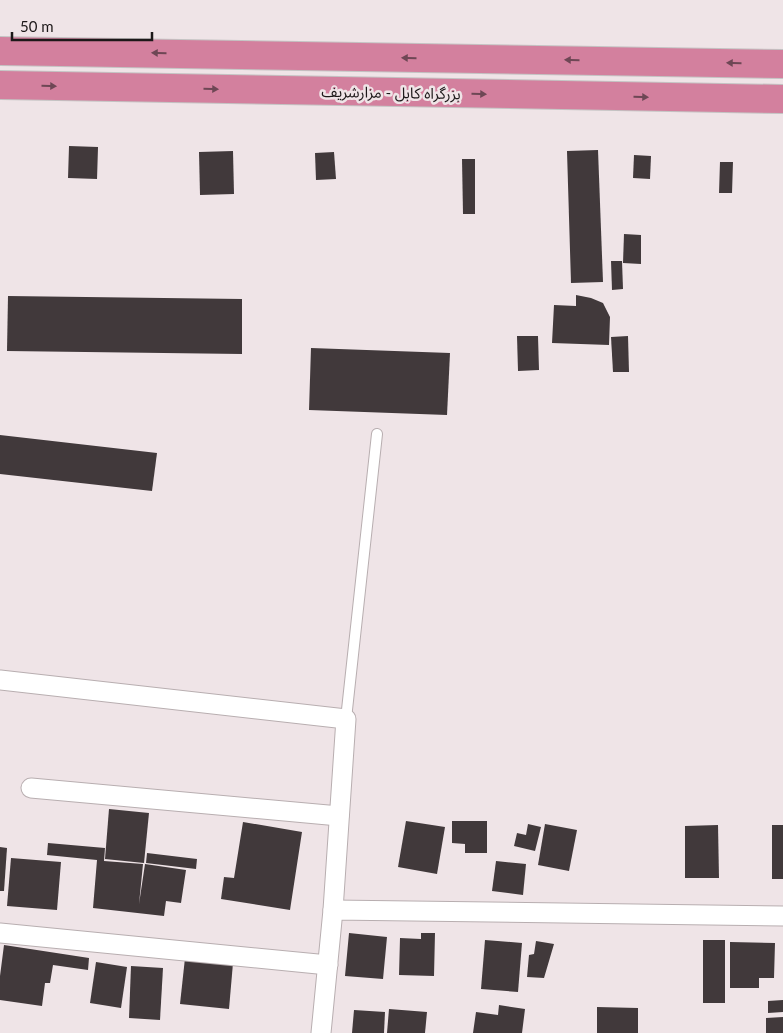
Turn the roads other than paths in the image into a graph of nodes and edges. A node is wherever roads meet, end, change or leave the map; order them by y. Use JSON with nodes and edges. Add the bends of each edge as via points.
{"nodes":[{"id":1,"x":0,"y":51,"type":"edge"},
{"id":2,"x":783,"y":64,"type":"edge"},
{"id":3,"x":0,"y":85,"type":"edge"},
{"id":4,"x":783,"y":99,"type":"edge"},
{"id":5,"x":376,"y":434,"type":"dead end"},
{"id":6,"x":0,"y":680,"type":"edge"},
{"id":7,"x":346,"y":719,"type":"junction"},
{"id":8,"x":31,"y":788,"type":"dead end"},
{"id":9,"x":339,"y":816,"type":"junction"},
{"id":10,"x":333,"y":910,"type":"junction"},
{"id":11,"x":783,"y":916,"type":"edge"},
{"id":12,"x":0,"y":933,"type":"edge"},
{"id":13,"x":328,"y":965,"type":"junction"},
{"id":14,"x":321,"y":1033,"type":"edge"}],
"edges":[{"from":2,"to":1,"type":"highway","one_way":true},
{"from":3,"to":4,"type":"highway","name":"بزرگراه کابل - مزارشریف","one_way":true},
{"from":5,"to":7,"type":"lane"},
{"from":6,"to":7,"type":"street"},
{"from":7,"to":9,"type":"street"},
{"from":8,"to":9,"type":"street"},
{"from":9,"to":10,"type":"street"},
{"from":10,"to":11,"type":"street"},
{"from":10,"to":13,"type":"street"},
{"from":12,"to":13,"type":"street"},
{"from":13,"to":14,"type":"street"}]}
